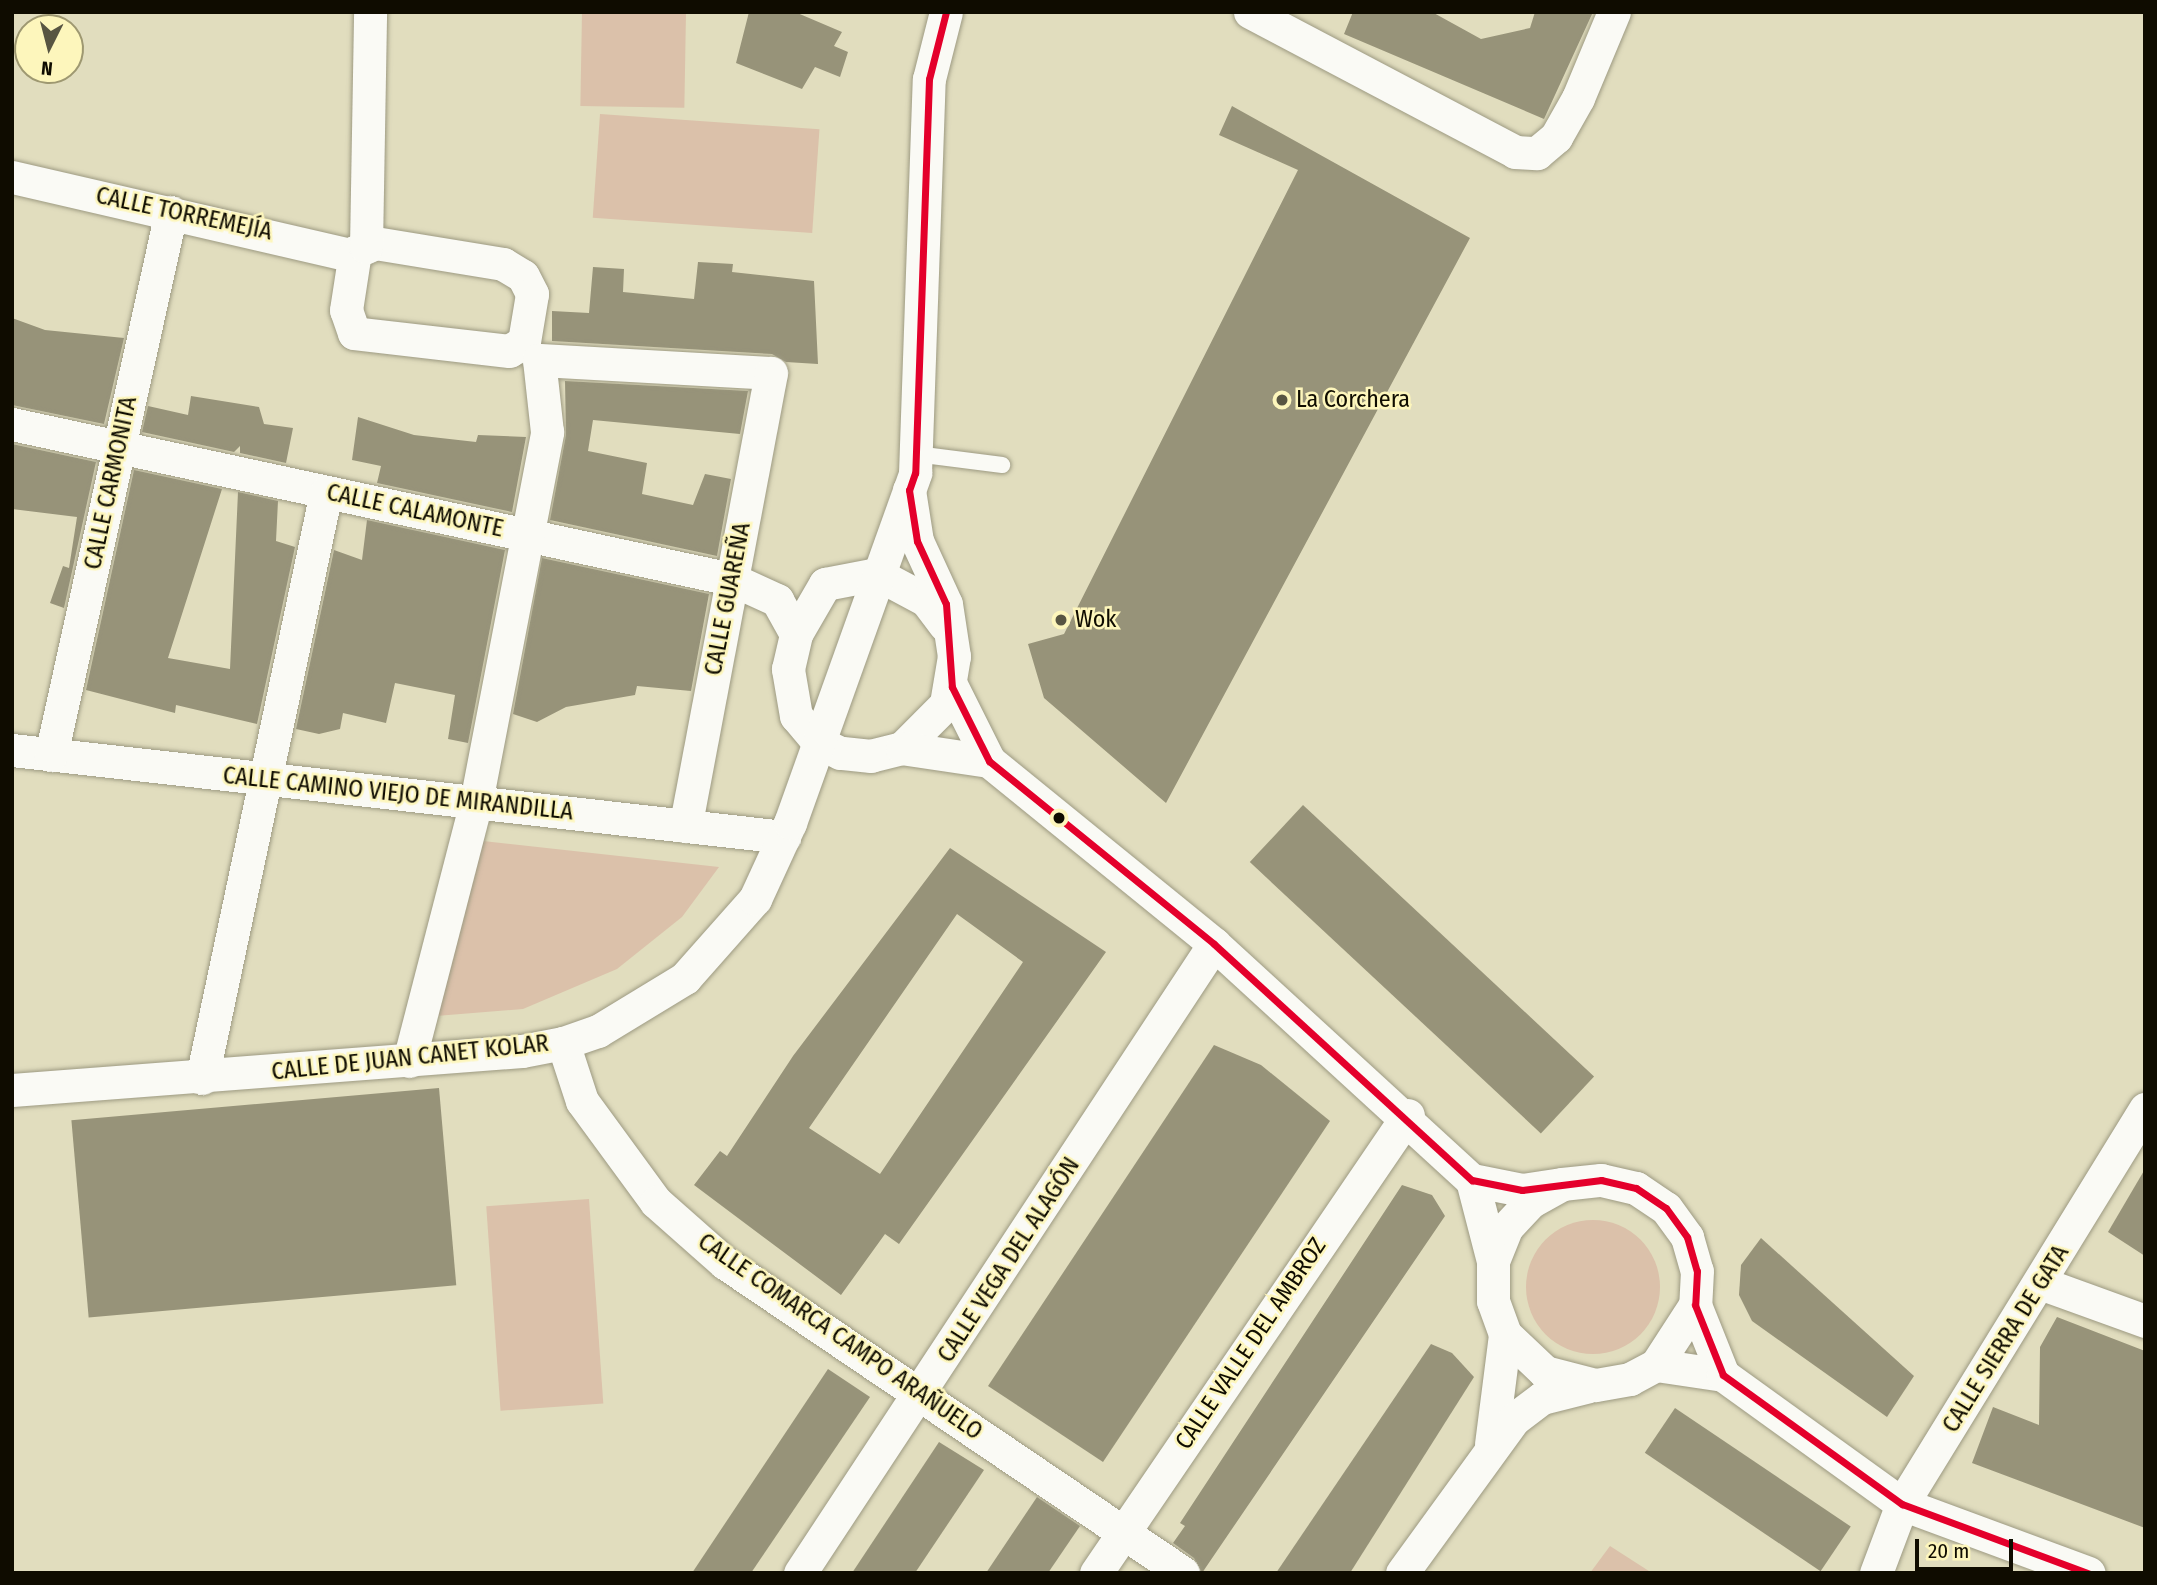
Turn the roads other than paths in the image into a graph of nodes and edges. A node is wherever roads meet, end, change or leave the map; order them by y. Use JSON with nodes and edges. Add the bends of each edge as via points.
{"nodes":[{"id":1,"x":370,"y":12,"type":"edge"},
{"id":2,"x":946,"y":12,"type":"edge"},
{"id":3,"x":1250,"y":12,"type":"edge"},
{"id":4,"x":1614,"y":12,"type":"edge"},
{"id":5,"x":1301,"y":23,"type":"edge"},
{"id":6,"x":12,"y":177,"type":"edge"},
{"id":7,"x":171,"y":212,"type":"junction"},
{"id":8,"x":360,"y":252,"type":"junction"},
{"id":9,"x":532,"y":351,"type":"junction"},
{"id":10,"x":12,"y":424,"type":"edge"},
{"id":11,"x":119,"y":447,"type":"junction"},
{"id":12,"x":916,"y":454,"type":"junction"},
{"id":13,"x":1002,"y":465,"type":"dead end"},
{"id":14,"x":909,"y":490,"type":"junction"},
{"id":15,"x":326,"y":492,"type":"junction"},
{"id":16,"x":527,"y":535,"type":"junction"},
{"id":17,"x":877,"y":574,"type":"junction"},
{"id":18,"x":731,"y":579,"type":"junction"},
{"id":19,"x":825,"y":584,"type":"junction"},
{"id":20,"x":777,"y":600,"type":"junction"},
{"id":21,"x":945,"y":625,"type":"junction"},
{"id":22,"x":796,"y":634,"type":"junction"},
{"id":23,"x":952,"y":687,"type":"junction"},
{"id":24,"x":818,"y":741,"type":"junction"},
{"id":25,"x":902,"y":748,"type":"junction"},
{"id":26,"x":12,"y":750,"type":"edge"},
{"id":27,"x":51,"y":754,"type":"junction"},
{"id":28,"x":989,"y":761,"type":"junction"},
{"id":29,"x":265,"y":779,"type":"junction"},
{"id":30,"x":476,"y":802,"type":"junction"},
{"id":31,"x":685,"y":826,"type":"junction"},
{"id":32,"x":784,"y":837,"type":"junction"},
{"id":33,"x":1214,"y":944,"type":"junction"},
{"id":34,"x":563,"y":1043,"type":"junction"},
{"id":35,"x":409,"y":1061,"type":"junction"},
{"id":36,"x":202,"y":1078,"type":"junction"},
{"id":37,"x":12,"y":1090,"type":"edge"},
{"id":38,"x":2145,"y":1110,"type":"edge"},
{"id":39,"x":1408,"y":1115,"type":"junction"},
{"id":40,"x":1472,"y":1180,"type":"junction"},
{"id":41,"x":1562,"y":1184,"type":"junction"},
{"id":42,"x":1493,"y":1261,"type":"junction"},
{"id":43,"x":2043,"y":1284,"type":"junction"},
{"id":44,"x":1695,"y":1305,"type":"junction"},
{"id":45,"x":2145,"y":1321,"type":"edge"},
{"id":46,"x":1505,"y":1334,"type":"junction"},
{"id":47,"x":1656,"y":1366,"type":"junction"},
{"id":48,"x":1723,"y":1375,"type":"junction"},
{"id":49,"x":1595,"y":1385,"type":"junction"},
{"id":50,"x":921,"y":1394,"type":"junction"},
{"id":51,"x":1491,"y":1444,"type":"junction"},
{"id":52,"x":1902,"y":1504,"type":"junction"},
{"id":53,"x":1122,"y":1534,"type":"junction"},
{"id":54,"x":800,"y":1573,"type":"edge"},
{"id":55,"x":1096,"y":1573,"type":"edge"},
{"id":56,"x":1183,"y":1573,"type":"edge"},
{"id":57,"x":1402,"y":1573,"type":"edge"},
{"id":58,"x":1876,"y":1573,"type":"edge"},
{"id":59,"x":2089,"y":1573,"type":"edge"}],
"edges":[{"from":1,"to":8,"type":"street"},
{"from":2,"to":12,"type":"street","via":[[926,119]]},
{"from":3,"to":5,"type":"street"},
{"from":4,"to":5,"type":"street","via":[[1578,98],[1556,137],[1537,153],[1515,152]]},
{"from":6,"to":7,"type":"street","name":"CALLE TORREMEJÍA"},
{"from":7,"to":8,"type":"street","name":"CALLE TORREMEJÍA"},
{"from":7,"to":11,"type":"street","name":"CALLE CARMONITA"},
{"from":8,"to":9,"type":"street","name":"CALLE TORREMEJÍA","via":[[503,264],[523,276],[532,294]]},
{"from":8,"to":9,"type":"street","via":[[346,310],[354,333]]},
{"from":9,"to":16,"type":"street","name":"CALLE TORREMEJÍA","via":[[547,432]]},
{"from":9,"to":18,"type":"street","name":"CALLE GUAREÑA","via":[[771,373]]},
{"from":10,"to":11,"type":"street","name":"CALLE CALAMONTE"},
{"from":11,"to":15,"type":"street","name":"CALLE CALAMONTE"},
{"from":11,"to":27,"type":"street","name":"CALLE CARMONITA"},
{"from":12,"to":13,"type":"lane"},
{"from":12,"to":14,"type":"street"},
{"from":14,"to":17,"type":"street","name":"CALLE DE JUAN CANET KOLAR"},
{"from":14,"to":21,"type":"street","via":[[917,541],[946,604]]},
{"from":15,"to":16,"type":"street","name":"CALLE CALAMONTE"},
{"from":15,"to":29,"type":"street"},
{"from":16,"to":18,"type":"street","name":"CALLE CALAMONTE"},
{"from":16,"to":30,"type":"street","name":"CALLE TORREMEJÍA"},
{"from":17,"to":19,"type":"street"},
{"from":17,"to":21,"type":"street","via":[[926,600]]},
{"from":17,"to":24,"type":"street","name":"CALLE DE JUAN CANET KOLAR"},
{"from":18,"to":20,"type":"street","name":"CALLE CALAMONTE"},
{"from":18,"to":31,"type":"street","name":"CALLE GUAREÑA"},
{"from":19,"to":20,"type":"street"},
{"from":19,"to":22,"type":"street"},
{"from":20,"to":22,"type":"street"},
{"from":21,"to":23,"type":"street","via":[[954,656]]},
{"from":22,"to":24,"type":"street","via":[[790,694],[796,716]]},
{"from":23,"to":25,"type":"street","via":[[936,721]]},
{"from":23,"to":28,"type":"street"},
{"from":24,"to":25,"type":"street","via":[[840,753],[871,756]]},
{"from":24,"to":32,"type":"street","name":"CALLE DE JUAN CANET KOLAR"},
{"from":25,"to":28,"type":"street"},
{"from":26,"to":27,"type":"street","name":"CALLE CAMINO VIEJO DE MIRANDILLA"},
{"from":27,"to":29,"type":"street","name":"CALLE CAMINO VIEJO DE MIRANDILLA"},
{"from":28,"to":33,"type":"street"},
{"from":29,"to":30,"type":"street","name":"CALLE CAMINO VIEJO DE MIRANDILLA"},
{"from":29,"to":36,"type":"street"},
{"from":30,"to":31,"type":"street","name":"CALLE CAMINO VIEJO DE MIRANDILLA"},
{"from":30,"to":35,"type":"street","name":"CALLE TORREMEJÍA"},
{"from":31,"to":32,"type":"street","name":"CALLE CAMINO VIEJO DE MIRANDILLA"},
{"from":32,"to":34,"type":"street","name":"CALLE DE JUAN CANET KOLAR","via":[[755,899],[685,978],[598,1031]]},
{"from":33,"to":39,"type":"street"},
{"from":33,"to":50,"type":"street","name":"CALLE VEGA DEL ALAGÓN"},
{"from":34,"to":35,"type":"street","name":"CALLE DE JUAN CANET KOLAR"},
{"from":34,"to":50,"type":"street","name":"CALLE COMARCA CAMPO ARAÑUELO","via":[[582,1101],[656,1202],[725,1263]]},
{"from":35,"to":36,"type":"street","name":"CALLE DE JUAN CANET KOLAR"},
{"from":36,"to":37,"type":"street","name":"CALLE DE JUAN CANET KOLAR"},
{"from":38,"to":43,"type":"street","name":"CALLE SIERRA DE GATA"},
{"from":39,"to":40,"type":"street"},
{"from":39,"to":53,"type":"street","name":"CALLE VALLE DEL AMBROZ"},
{"from":40,"to":41,"type":"street","via":[[1522,1190]]},
{"from":40,"to":42,"type":"street"},
{"from":41,"to":42,"type":"street","via":[[1530,1202],[1506,1228]]},
{"from":41,"to":44,"type":"street","via":[[1601,1180],[1636,1188],[1666,1208],[1687,1237],[1697,1271]]},
{"from":42,"to":46,"type":"street","via":[[1493,1301]]},
{"from":43,"to":45,"type":"street"},
{"from":43,"to":52,"type":"street","name":"CALLE SIERRA DE GATA"},
{"from":44,"to":47,"type":"street","via":[[1688,1326]]},
{"from":44,"to":48,"type":"street"},
{"from":46,"to":49,"type":"street","via":[[1545,1372]]},
{"from":46,"to":51,"type":"street"},
{"from":47,"to":48,"type":"street"},
{"from":47,"to":49,"type":"street"},
{"from":48,"to":52,"type":"street"},
{"from":49,"to":51,"type":"street","via":[[1542,1398]]},
{"from":50,"to":53,"type":"street","name":"CALLE COMARCA CAMPO ARAÑUELO"},
{"from":50,"to":54,"type":"street","name":"CALLE VEGA DEL ALAGÓN"},
{"from":51,"to":57,"type":"street"},
{"from":52,"to":58,"type":"street","name":"CALLE SIERRA DE GATA"},
{"from":52,"to":59,"type":"street"},
{"from":53,"to":55,"type":"street","name":"CALLE VALLE DEL AMBROZ"},
{"from":53,"to":56,"type":"street","name":"CALLE COMARCA CAMPO ARAÑUELO"}]}
